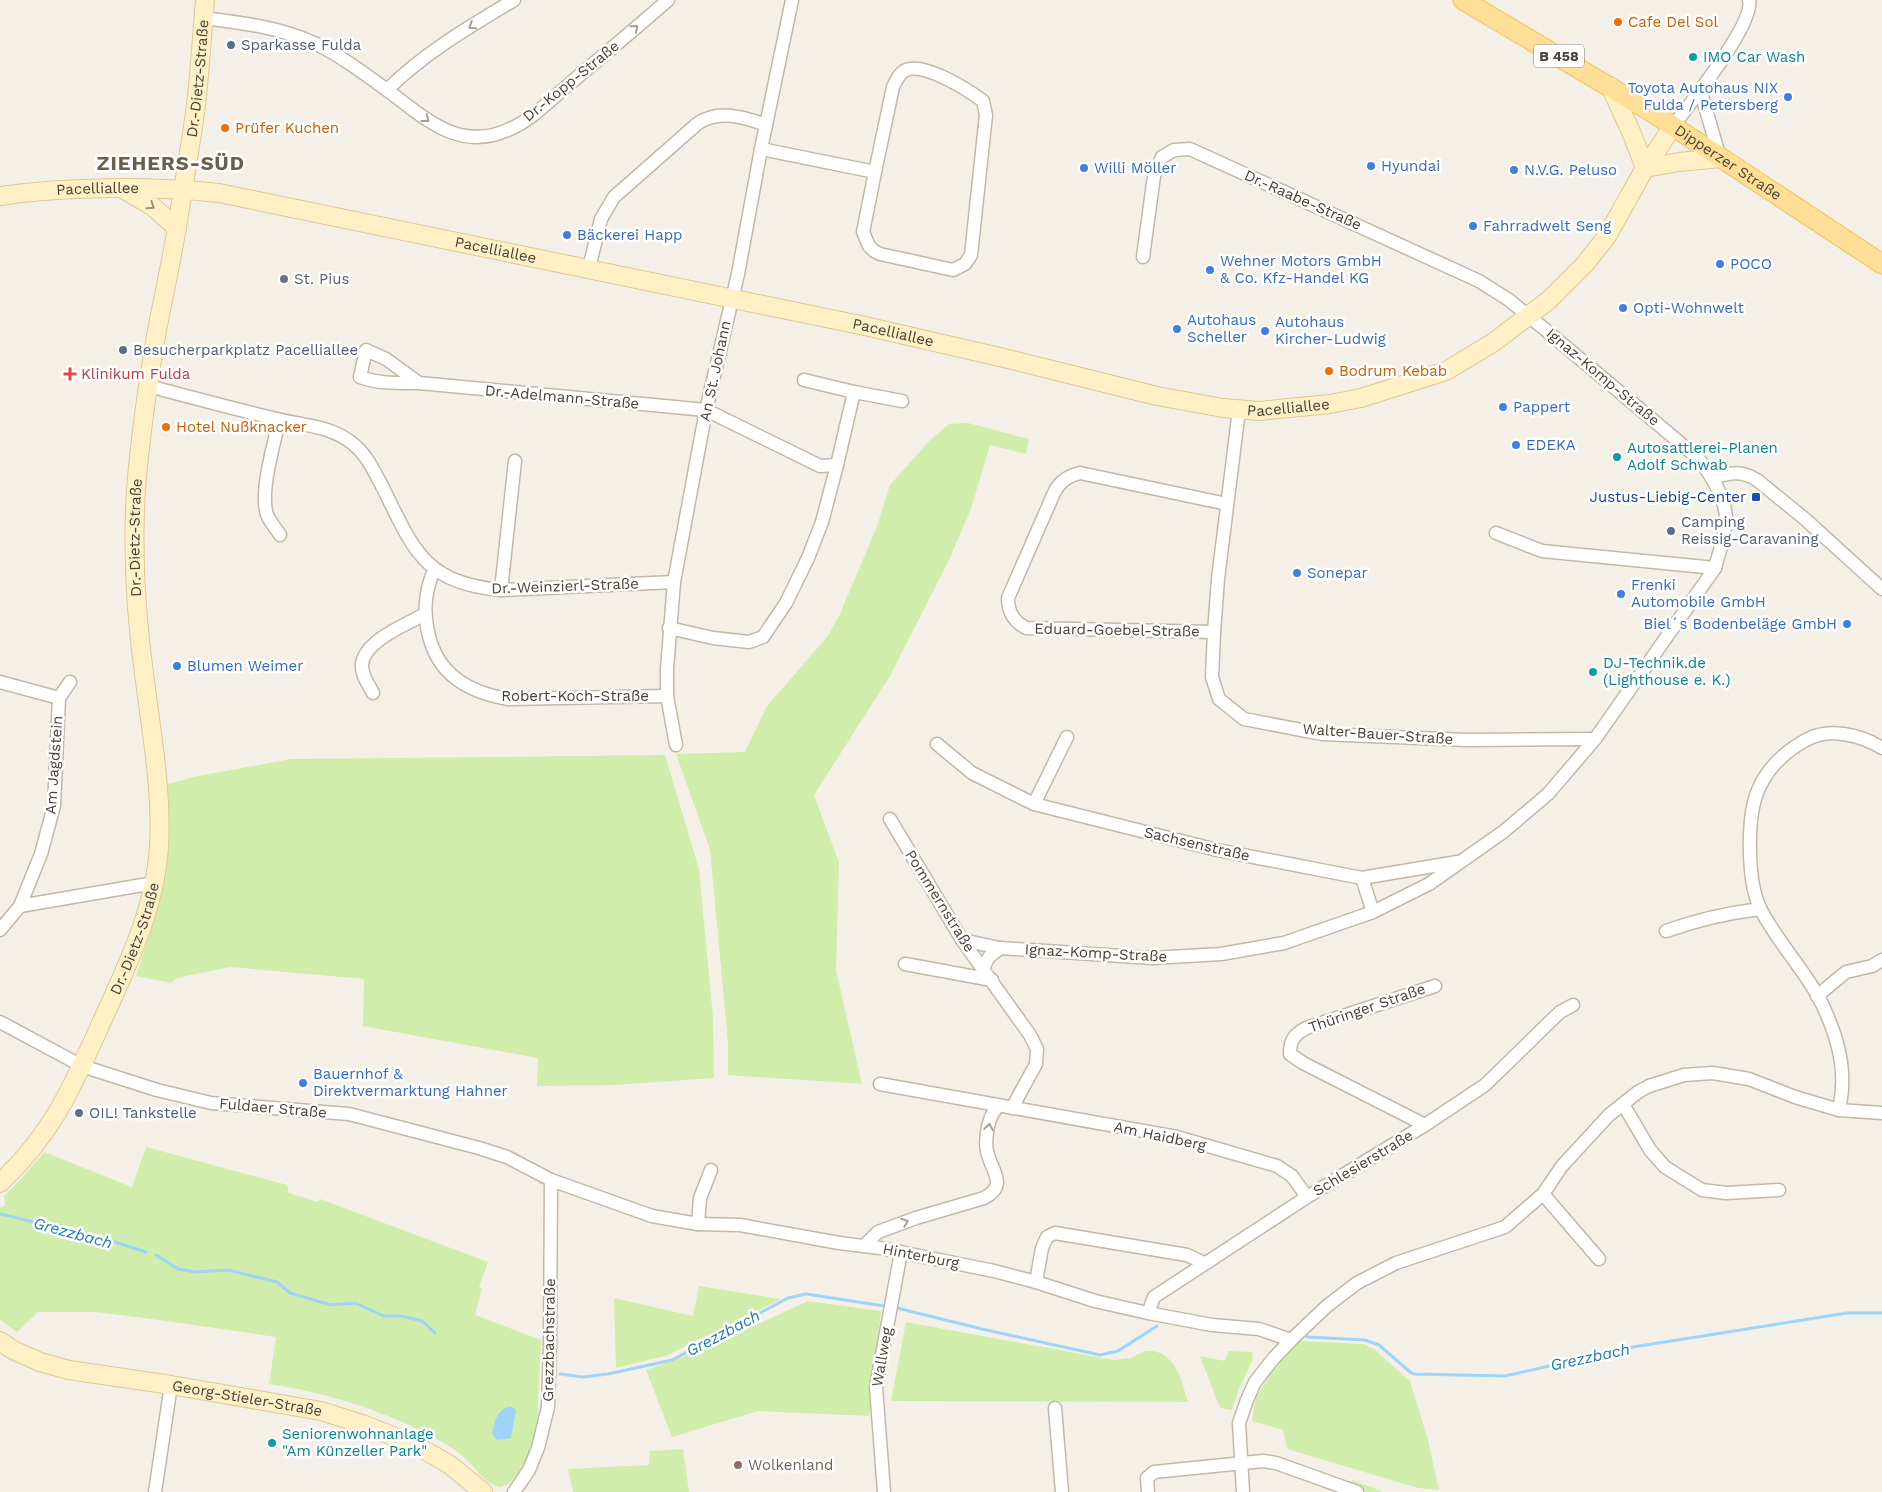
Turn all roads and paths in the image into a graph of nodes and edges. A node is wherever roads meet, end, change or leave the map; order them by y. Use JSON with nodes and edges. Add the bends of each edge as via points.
{"nodes":[{"id":1,"x":205,"y":0,"type":"edge"},
{"id":2,"x":514,"y":0,"type":"edge"},
{"id":3,"x":668,"y":0,"type":"edge"},
{"id":4,"x":792,"y":0,"type":"edge"},
{"id":5,"x":1463,"y":0,"type":"edge"},
{"id":6,"x":1749,"y":0,"type":"edge"},
{"id":7,"x":204,"y":18,"type":"junction"},
{"id":8,"x":1610,"y":86,"type":"junction"},
{"id":9,"x":1700,"y":89,"type":"junction"},
{"id":10,"x":387,"y":90,"type":"junction"},
{"id":11,"x":766,"y":125,"type":"junction"},
{"id":12,"x":1673,"y":126,"type":"junction"},
{"id":13,"x":761,"y":149,"type":"junction"},
{"id":14,"x":1720,"y":158,"type":"junction"},
{"id":15,"x":1645,"y":168,"type":"junction"},
{"id":16,"x":875,"y":172,"type":"junction"},
{"id":17,"x":122,"y":189,"type":"junction"},
{"id":18,"x":183,"y":190,"type":"junction"},
{"id":19,"x":0,"y":196,"type":"edge"},
{"id":20,"x":177,"y":228,"type":"junction"},
{"id":21,"x":1877,"y":256,"type":"edge"},
{"id":22,"x":1143,"y":257,"type":"dead end"},
{"id":23,"x":589,"y":268,"type":"junction"},
{"id":24,"x":732,"y":298,"type":"junction"},
{"id":25,"x":1529,"y":316,"type":"junction"},
{"id":26,"x":804,"y":380,"type":"dead end"},
{"id":27,"x":419,"y":383,"type":"dead end"},
{"id":28,"x":148,"y":386,"type":"junction"},
{"id":29,"x":854,"y":392,"type":"junction"},
{"id":30,"x":902,"y":401,"type":"dead end"},
{"id":31,"x":706,"y":410,"type":"junction"},
{"id":32,"x":1239,"y":410,"type":"junction"},
{"id":33,"x":279,"y":420,"type":"junction"},
{"id":34,"x":515,"y":461,"type":"dead end"},
{"id":35,"x":836,"y":465,"type":"junction"},
{"id":36,"x":1712,"y":478,"type":"junction"},
{"id":37,"x":1227,"y":504,"type":"junction"},
{"id":38,"x":1496,"y":533,"type":"dead end"},
{"id":39,"x":280,"y":535,"type":"dead end"},
{"id":40,"x":1714,"y":568,"type":"junction"},
{"id":41,"x":435,"y":569,"type":"junction"},
{"id":42,"x":674,"y":582,"type":"junction"},
{"id":43,"x":1882,"y":589,"type":"edge"},
{"id":44,"x":501,"y":590,"type":"junction"},
{"id":45,"x":425,"y":614,"type":"junction"},
{"id":46,"x":669,"y":628,"type":"junction"},
{"id":47,"x":1214,"y":632,"type":"junction"},
{"id":48,"x":0,"y":682,"type":"edge"},
{"id":49,"x":70,"y":682,"type":"dead end"},
{"id":50,"x":373,"y":693,"type":"dead end"},
{"id":51,"x":667,"y":696,"type":"junction"},
{"id":52,"x":59,"y":698,"type":"junction"},
{"id":53,"x":1067,"y":737,"type":"dead end"},
{"id":54,"x":1595,"y":739,"type":"junction"},
{"id":55,"x":937,"y":744,"type":"dead end"},
{"id":56,"x":676,"y":745,"type":"dead end"},
{"id":57,"x":1882,"y":748,"type":"edge"},
{"id":58,"x":1034,"y":804,"type":"junction"},
{"id":59,"x":890,"y":819,"type":"dead end"},
{"id":60,"x":1462,"y":861,"type":"junction"},
{"id":61,"x":1362,"y":878,"type":"junction"},
{"id":62,"x":154,"y":883,"type":"junction"},
{"id":63,"x":20,"y":906,"type":"junction"},
{"id":64,"x":1760,"y":909,"type":"junction"},
{"id":65,"x":1372,"y":912,"type":"junction"},
{"id":66,"x":0,"y":930,"type":"edge"},
{"id":67,"x":1666,"y":931,"type":"dead end"},
{"id":68,"x":962,"y":940,"type":"junction"},
{"id":69,"x":1000,"y":948,"type":"junction"},
{"id":70,"x":1882,"y":960,"type":"edge"},
{"id":71,"x":904,"y":964,"type":"dead end"},
{"id":72,"x":983,"y":968,"type":"junction"},
{"id":73,"x":992,"y":980,"type":"junction"},
{"id":74,"x":1435,"y":986,"type":"dead end"},
{"id":75,"x":1817,"y":996,"type":"junction"},
{"id":76,"x":1573,"y":1004,"type":"dead end"},
{"id":77,"x":0,"y":1022,"type":"edge"},
{"id":78,"x":82,"y":1066,"type":"junction"},
{"id":79,"x":880,"y":1084,"type":"dead end"},
{"id":80,"x":1623,"y":1104,"type":"junction"},
{"id":81,"x":998,"y":1106,"type":"junction"},
{"id":82,"x":1012,"y":1108,"type":"junction"},
{"id":83,"x":1838,"y":1110,"type":"junction"},
{"id":84,"x":1882,"y":1113,"type":"edge"},
{"id":85,"x":1425,"y":1125,"type":"junction"},
{"id":86,"x":711,"y":1170,"type":"dead end"},
{"id":87,"x":551,"y":1180,"type":"junction"},
{"id":88,"x":0,"y":1183,"type":"edge"},
{"id":89,"x":1778,"y":1190,"type":"dead end"},
{"id":90,"x":1543,"y":1194,"type":"junction"},
{"id":91,"x":1307,"y":1197,"type":"junction"},
{"id":92,"x":698,"y":1224,"type":"junction"},
{"id":93,"x":864,"y":1246,"type":"junction"},
{"id":94,"x":901,"y":1252,"type":"junction"},
{"id":95,"x":1599,"y":1259,"type":"dead end"},
{"id":96,"x":1204,"y":1263,"type":"junction"},
{"id":97,"x":1036,"y":1282,"type":"junction"},
{"id":98,"x":1148,"y":1313,"type":"junction"},
{"id":99,"x":1291,"y":1340,"type":"junction"},
{"id":100,"x":0,"y":1341,"type":"edge"},
{"id":101,"x":170,"y":1384,"type":"junction"},
{"id":102,"x":1056,"y":1408,"type":"dead end"},
{"id":103,"x":1240,"y":1464,"type":"junction"},
{"id":104,"x":155,"y":1492,"type":"edge"},
{"id":105,"x":482,"y":1492,"type":"edge"},
{"id":106,"x":514,"y":1492,"type":"edge"},
{"id":107,"x":884,"y":1492,"type":"edge"},
{"id":108,"x":1062,"y":1492,"type":"edge"},
{"id":109,"x":1148,"y":1492,"type":"edge"},
{"id":110,"x":1243,"y":1492,"type":"edge"},
{"id":111,"x":1357,"y":1492,"type":"edge"}],
"edges":[{"from":1,"to":7,"type":"main road","name":"Dr.-Dietz-Straße"},
{"from":2,"to":10,"type":"street","one_way":true,"via":[[426,55]]},
{"from":10,"to":3,"type":"street","name":"Dr.-Kopp-Straße","one_way":true,"via":[[434,125],[454,134],[475,137],[510,129],[535,112]]},
{"from":4,"to":11,"type":"street","name":"An St. Johann"},
{"from":5,"to":8,"type":"main road","name":"Dipperzer Straße","number":"B 458"},
{"from":6,"to":9,"type":"street","via":[[1744,24]]},
{"from":7,"to":10,"type":"street","name":"Dr.-Kopp-Straße","via":[[265,26],[290,33],[316,44]]},
{"from":7,"to":18,"type":"main road","name":"Dr.-Dietz-Straße","via":[[196,105]]},
{"from":8,"to":12,"type":"main road","name":"Dipperzer Straße","number":"B 458"},
{"from":8,"to":15,"type":"main road"},
{"from":9,"to":12,"type":"street"},
{"from":9,"to":14,"type":"street"},
{"from":11,"to":13,"type":"street","name":"An St. Johann"},
{"from":11,"to":23,"type":"street","via":[[723,114],[697,124],[614,197],[601,219]]},
{"from":12,"to":14,"type":"main road","name":"Dipperzer Straße","number":"B 458"},
{"from":12,"to":15,"type":"main road","name":"Pacelliallee"},
{"from":13,"to":16,"type":"street"},
{"from":13,"to":24,"type":"street","name":"An St. Johann"},
{"from":14,"to":15,"type":"main road"},
{"from":14,"to":21,"type":"main road","name":"Dipperzer Straße","number":"B 458","via":[[1813,220]]},
{"from":15,"to":25,"type":"main road","name":"Pacelliallee","via":[[1596,251]]},
{"from":16,"to":16,"type":"street","via":[[893,87],[905,70],[928,71],[965,88],[983,101],[986,115],[971,255],[965,264],[953,270],[880,254],[869,246],[863,232]]},
{"from":17,"to":18,"type":"main road","name":"Pacelliallee"},
{"from":17,"to":19,"type":"main road","name":"Pacelliallee","via":[[50,190]]},
{"from":17,"to":20,"type":"main road","one_way":true,"via":[[152,206]]},
{"from":18,"to":20,"type":"main road","name":"Dr.-Dietz-Straße"},
{"from":18,"to":23,"type":"main road","name":"Pacelliallee","via":[[235,196]]},
{"from":20,"to":28,"type":"main road","name":"Dr.-Dietz-Straße"},
{"from":22,"to":25,"type":"street","name":"Dr.-Raabe-Straße","via":[[1154,176],[1162,157],[1174,150],[1190,149],[1479,281]]},
{"from":23,"to":24,"type":"main road","name":"Pacelliallee"},
{"from":24,"to":31,"type":"street","name":"An St. Johann"},
{"from":24,"to":32,"type":"main road","name":"Pacelliallee","via":[[932,341],[1157,396]]},
{"from":25,"to":32,"type":"main road","name":"Pacelliallee","via":[[1446,371],[1360,398],[1278,410]]},
{"from":25,"to":36,"type":"street","name":"Ignaz-Komp-Straße","via":[[1678,440],[1698,458]]},
{"from":26,"to":29,"type":"street"},
{"from":27,"to":31,"type":"street","name":"Dr.-Adelmann-Straße"},
{"from":28,"to":33,"type":"street","name":"Dr.-Weinzierl-Straße"},
{"from":28,"to":62,"type":"main road","name":"Dr.-Dietz-Straße","via":[[134,530],[139,631],[159,788],[159,848]]},
{"from":29,"to":30,"type":"street"},
{"from":29,"to":35,"type":"street"},
{"from":31,"to":35,"type":"street","via":[[820,466]]},
{"from":31,"to":42,"type":"street","name":"An St. Johann"},
{"from":32,"to":37,"type":"street","name":"Walter-Bauer-Straße"},
{"from":33,"to":39,"type":"street","via":[[269,466],[266,512]]},
{"from":33,"to":41,"type":"street","name":"Dr.-Weinzierl-Straße","via":[[329,430],[351,442],[368,460],[409,541]]},
{"from":34,"to":44,"type":"street"},
{"from":35,"to":46,"type":"street","via":[[822,522],[808,558],[786,603],[763,637],[749,642]]},
{"from":36,"to":40,"type":"street","name":"Ignaz-Komp-Straße","via":[[1726,518]]},
{"from":36,"to":43,"type":"street","via":[[1735,472],[1757,480],[1805,518]]},
{"from":37,"to":47,"type":"street","name":"Walter-Bauer-Straße"},
{"from":37,"to":47,"type":"street","name":"Eduard-Goebel-Straße","via":[[1080,473],[1073,475],[1062,481],[1054,493],[1008,598],[1010,613],[1026,628]]},
{"from":38,"to":40,"type":"street","via":[[1542,551]]},
{"from":40,"to":54,"type":"street","name":"Ignaz-Komp-Straße"},
{"from":41,"to":44,"type":"street","name":"Dr.-Weinzierl-Straße","via":[[476,588]]},
{"from":41,"to":45,"type":"street","name":"Robert-Koch-Straße","via":[[430,579]]},
{"from":42,"to":44,"type":"street","name":"Dr.-Weinzierl-Straße"},
{"from":42,"to":46,"type":"street","name":"An St. Johann"},
{"from":45,"to":50,"type":"street","via":[[376,641],[367,651],[362,664]]},
{"from":45,"to":51,"type":"street","name":"Robert-Koch-Straße","via":[[432,644],[445,667],[457,679],[483,693],[508,699]]},
{"from":46,"to":51,"type":"street","name":"An St. Johann"},
{"from":47,"to":54,"type":"street","name":"Walter-Bauer-Straße","via":[[1212,677],[1219,699],[1244,719],[1322,734],[1467,740]]},
{"from":48,"to":52,"type":"street"},
{"from":49,"to":52,"type":"street","name":"Am Jagdstein"},
{"from":51,"to":56,"type":"street","name":"An St. Johann"},
{"from":52,"to":63,"type":"street","name":"Am Jagdstein","via":[[54,806],[41,854]]},
{"from":53,"to":58,"type":"street"},
{"from":54,"to":60,"type":"street","name":"Ignaz-Komp-Straße","via":[[1548,794]]},
{"from":55,"to":58,"type":"street","name":"Sachsenstraße","via":[[972,773]]},
{"from":57,"to":64,"type":"street","via":[[1868,739],[1844,734],[1815,735],[1789,750],[1770,770],[1758,788],[1751,819],[1750,868]]},
{"from":58,"to":61,"type":"street","name":"Sachsenstraße","via":[[1218,850]]},
{"from":59,"to":68,"type":"street","name":"Pommernstraße"},
{"from":60,"to":61,"type":"street","name":"Sachsenstraße"},
{"from":60,"to":65,"type":"street","name":"Ignaz-Komp-Straße","via":[[1429,884]]},
{"from":61,"to":65,"type":"street"},
{"from":62,"to":63,"type":"street"},
{"from":62,"to":78,"type":"main road","name":"Dr.-Dietz-Straße","via":[[138,938]]},
{"from":63,"to":66,"type":"street","name":"Am Jagdstein"},
{"from":64,"to":67,"type":"street","via":[[1728,912]]},
{"from":64,"to":75,"type":"street"},
{"from":65,"to":69,"type":"street","name":"Ignaz-Komp-Straße","via":[[1284,943],[1221,954],[1152,958]]},
{"from":68,"to":69,"type":"street","name":"Ignaz-Komp-Straße"},
{"from":68,"to":72,"type":"street","name":"Pommernstraße"},
{"from":69,"to":72,"type":"street","via":[[989,957]]},
{"from":70,"to":75,"type":"street","via":[[1872,966],[1846,972]]},
{"from":71,"to":73,"type":"street","name":"Pommernstraße"},
{"from":72,"to":73,"type":"street","name":"Pommernstraße"},
{"from":73,"to":82,"type":"street","name":"Pommernstraße","via":[[1037,1049],[1036,1064]]},
{"from":74,"to":85,"type":"street","name":"Thüringer Straße","via":[[1306,1028],[1290,1042],[1290,1054],[1303,1064]]},
{"from":75,"to":83,"type":"street","via":[[1833,1030],[1840,1063],[1842,1087]]},
{"from":76,"to":85,"type":"street","name":"Schlesierstraße","via":[[1560,1012],[1485,1085]]},
{"from":77,"to":78,"type":"street","name":"Fuldaer Straße"},
{"from":78,"to":87,"type":"street","name":"Fuldaer Straße","via":[[211,1103],[349,1114],[508,1157]]},
{"from":78,"to":88,"type":"main road","name":"Dr.-Dietz-Straße","via":[[67,1098],[44,1134]]},
{"from":79,"to":81,"type":"street","name":"Am Haidberg"},
{"from":80,"to":83,"type":"street","via":[[1649,1086],[1684,1075],[1713,1073],[1749,1079]]},
{"from":80,"to":89,"type":"street","via":[[1650,1150],[1665,1167],[1702,1190],[1726,1193]]},
{"from":80,"to":90,"type":"street","via":[[1562,1166]]},
{"from":81,"to":82,"type":"street","name":"Am Haidberg"},
{"from":93,"to":81,"type":"street","one_way":true,"via":[[878,1232],[994,1193],[997,1178],[986,1150],[990,1120]]},
{"from":82,"to":91,"type":"street","name":"Am Haidberg","via":[[1177,1137],[1277,1166],[1292,1176]]},
{"from":83,"to":84,"type":"street"},
{"from":85,"to":91,"type":"street","name":"Schlesierstraße"},
{"from":86,"to":92,"type":"street","via":[[700,1198]]},
{"from":87,"to":92,"type":"street","name":"Hinterburg","via":[[652,1216]]},
{"from":87,"to":106,"type":"street","name":"Grezzbachstraße","via":[[548,1406],[538,1448],[529,1470]]},
{"from":90,"to":95,"type":"street"},
{"from":90,"to":99,"type":"street","via":[[1505,1227],[1396,1263],[1357,1283]]},
{"from":91,"to":96,"type":"street","name":"Schlesierstraße"},
{"from":92,"to":93,"type":"street","name":"Hinterburg","via":[[740,1225]]},
{"from":93,"to":94,"type":"street","name":"Hinterburg"},
{"from":94,"to":97,"type":"street","name":"Hinterburg"},
{"from":94,"to":107,"type":"street","name":"Wallweg","via":[[876,1387]]},
{"from":96,"to":97,"type":"street","via":[[1187,1255],[1055,1233],[1047,1237],[1042,1248]]},
{"from":96,"to":98,"type":"street","name":"Schlesierstraße","via":[[1154,1297]]},
{"from":97,"to":98,"type":"street","name":"Hinterburg","via":[[1095,1301]]},
{"from":98,"to":99,"type":"street","name":"Hinterburg","via":[[1212,1325],[1260,1329]]},
{"from":99,"to":103,"type":"street","via":[[1256,1382],[1247,1400],[1238,1426]]},
{"from":100,"to":101,"type":"main road","name":"Georg-Stieler-Straße","via":[[33,1359],[69,1370]]},
{"from":101,"to":104,"type":"street"},
{"from":101,"to":105,"type":"main road","name":"Georg-Stieler-Straße","via":[[321,1410],[362,1424],[433,1454]]},
{"from":102,"to":108,"type":"street"},
{"from":103,"to":109,"type":"street","via":[[1154,1472],[1147,1478]]},
{"from":103,"to":110,"type":"street"},
{"from":103,"to":111,"type":"street","via":[[1276,1463]]}]}
